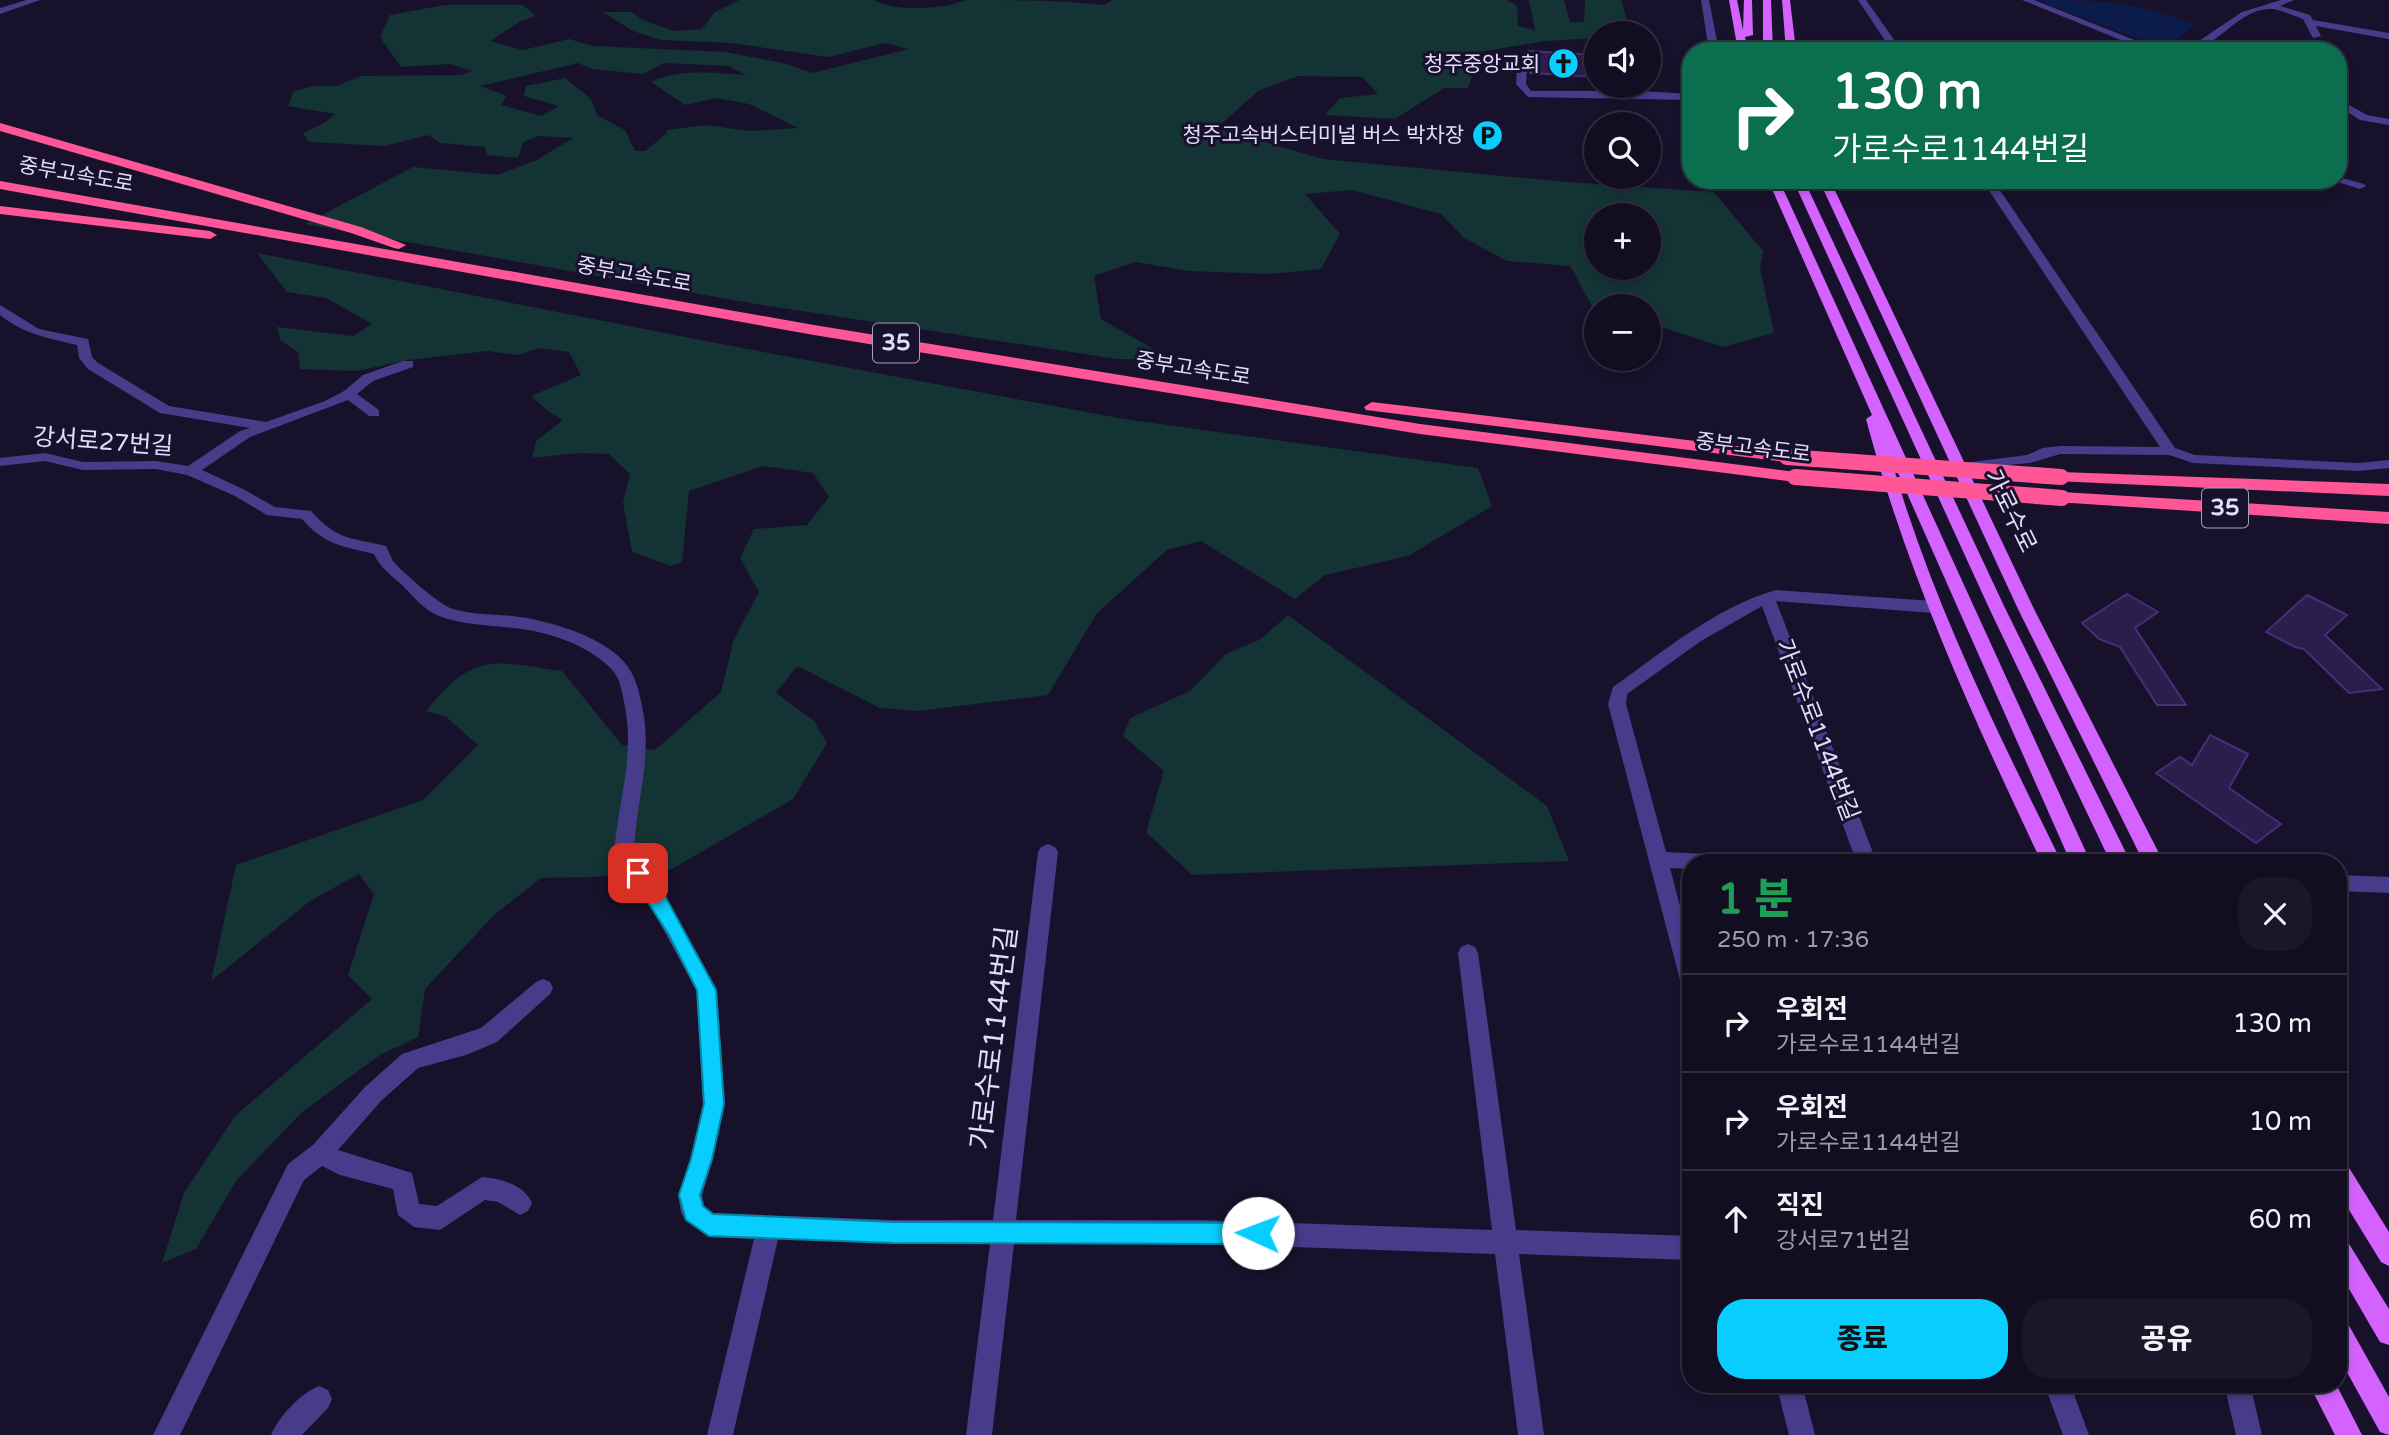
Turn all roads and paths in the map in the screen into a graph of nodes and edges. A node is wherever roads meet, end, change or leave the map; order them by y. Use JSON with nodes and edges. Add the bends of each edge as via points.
{"nodes":[{"id":1,"x":36,"y":0,"type":"edge"},
{"id":2,"x":1704,"y":0,"type":"edge"},
{"id":3,"x":1733,"y":0,"type":"edge"},
{"id":4,"x":1748,"y":0,"type":"edge"},
{"id":5,"x":1767,"y":0,"type":"edge"},
{"id":6,"x":1786,"y":0,"type":"edge"},
{"id":7,"x":1862,"y":0,"type":"edge"},
{"id":8,"x":2026,"y":0,"type":"edge"},
{"id":9,"x":2290,"y":0,"type":"edge"},
{"id":10,"x":2270,"y":7,"type":"junction"},
{"id":11,"x":0,"y":11,"type":"edge"},
{"id":12,"x":2311,"y":22,"type":"junction"},
{"id":13,"x":2316,"y":36,"type":"dead end"},
{"id":14,"x":2389,"y":36,"type":"edge"},
{"id":15,"x":1712,"y":42,"type":"edge"},
{"id":16,"x":1743,"y":42,"type":"edge"},
{"id":17,"x":1746,"y":42,"type":"edge"},
{"id":18,"x":1768,"y":42,"type":"edge"},
{"id":19,"x":1790,"y":42,"type":"edge"},
{"id":20,"x":1891,"y":42,"type":"edge"},
{"id":21,"x":2134,"y":42,"type":"edge"},
{"id":22,"x":2203,"y":42,"type":"edge"},
{"id":23,"x":1522,"y":70,"type":"dead end"},
{"id":24,"x":1682,"y":97,"type":"edge"},
{"id":25,"x":2347,"y":108,"type":"edge"},
{"id":26,"x":2389,"y":122,"type":"edge"},
{"id":27,"x":0,"y":128,"type":"edge"},
{"id":28,"x":0,"y":176,"type":"edge"},
{"id":29,"x":2347,"y":183,"type":"edge"},
{"id":30,"x":0,"y":184,"type":"edge"},
{"id":31,"x":2361,"y":186,"type":"dead end"},
{"id":32,"x":1777,"y":189,"type":"edge"},
{"id":33,"x":1802,"y":189,"type":"edge"},
{"id":34,"x":1828,"y":189,"type":"edge"},
{"id":35,"x":1993,"y":189,"type":"edge"},
{"id":36,"x":0,"y":210,"type":"edge"},
{"id":37,"x":398,"y":251,"type":"junction"},
{"id":38,"x":0,"y":309,"type":"edge"},
{"id":39,"x":408,"y":365,"type":"dead end"},
{"id":40,"x":1864,"y":382,"type":"junction"},
{"id":41,"x":349,"y":394,"type":"junction"},
{"id":42,"x":374,"y":413,"type":"dead end"},
{"id":43,"x":266,"y":426,"type":"junction"},
{"id":44,"x":2170,"y":451,"type":"junction"},
{"id":45,"x":0,"y":462,"type":"edge"},
{"id":46,"x":2389,"y":464,"type":"edge"},
{"id":47,"x":1957,"y":467,"type":"junction"},
{"id":48,"x":191,"y":471,"type":"junction"},
{"id":49,"x":2389,"y":489,"type":"edge"},
{"id":50,"x":2389,"y":518,"type":"edge"},
{"id":51,"x":1767,"y":597,"type":"junction"},
{"id":52,"x":1933,"y":607,"type":"junction"},
{"id":53,"x":1048,"y":852,"type":"dead end"},
{"id":54,"x":1864,"y":854,"type":"edge"},
{"id":55,"x":2048,"y":854,"type":"edge"},
{"id":56,"x":2077,"y":854,"type":"edge"},
{"id":57,"x":2117,"y":854,"type":"edge"},
{"id":58,"x":2150,"y":854,"type":"edge"},
{"id":59,"x":1658,"y":860,"type":"junction"},
{"id":60,"x":1682,"y":861,"type":"edge"},
{"id":61,"x":2347,"y":884,"type":"edge"},
{"id":62,"x":2389,"y":886,"type":"edge"},
{"id":63,"x":1682,"y":950,"type":"edge"},
{"id":64,"x":1468,"y":953,"type":"dead end"},
{"id":65,"x":542,"y":988,"type":"dead end"},
{"id":66,"x":321,"y":1153,"type":"junction"},
{"id":67,"x":2347,"y":1186,"type":"edge"},
{"id":68,"x":520,"y":1203,"type":"dead end"},
{"id":69,"x":769,"y":1227,"type":"junction"},
{"id":70,"x":1002,"y":1232,"type":"junction"},
{"id":71,"x":1505,"y":1242,"type":"junction"},
{"id":72,"x":1682,"y":1248,"type":"edge"},
{"id":73,"x":2389,"y":1254,"type":"edge"},
{"id":74,"x":2347,"y":1274,"type":"edge"},
{"id":75,"x":2389,"y":1333,"type":"edge"},
{"id":76,"x":2347,"y":1347,"type":"edge"},
{"id":77,"x":1790,"y":1393,"type":"edge"},
{"id":78,"x":2060,"y":1393,"type":"edge"},
{"id":79,"x":2239,"y":1393,"type":"edge"},
{"id":80,"x":2327,"y":1393,"type":"edge"},
{"id":81,"x":319,"y":1399,"type":"dead end"},
{"id":82,"x":2389,"y":1423,"type":"edge"},
{"id":83,"x":166,"y":1435,"type":"edge"},
{"id":84,"x":284,"y":1435,"type":"edge"},
{"id":85,"x":720,"y":1435,"type":"edge"},
{"id":86,"x":979,"y":1435,"type":"edge"},
{"id":87,"x":1531,"y":1435,"type":"edge"},
{"id":88,"x":1802,"y":1435,"type":"edge"},
{"id":89,"x":2076,"y":1435,"type":"edge"},
{"id":90,"x":2249,"y":1435,"type":"edge"},
{"id":91,"x":2349,"y":1435,"type":"edge"}],
"edges":[{"from":1,"to":11,"type":"street"},
{"from":2,"to":15,"type":"street"},
{"from":3,"to":16,"type":"main road"},
{"from":4,"to":17,"type":"main road"},
{"from":5,"to":18,"type":"main road"},
{"from":6,"to":19,"type":"main road"},
{"from":7,"to":20,"type":"street"},
{"from":8,"to":21,"type":"street"},
{"from":9,"to":10,"type":"street"},
{"from":10,"to":12,"type":"street","via":[[2297,13]]},
{"from":10,"to":22,"type":"street","via":[[2245,14]]},
{"from":12,"to":13,"type":"street"},
{"from":12,"to":14,"type":"street"},
{"from":23,"to":24,"type":"street","via":[[1521,84],[1528,94]]},
{"from":25,"to":26,"type":"street","via":[[2364,118]]},
{"from":27,"to":37,"type":"highway","via":[[356,230]]},
{"from":28,"to":37,"type":"highway","name":"중부고속도로","number":"35"},
{"from":29,"to":31,"type":"street"},
{"from":30,"to":37,"type":"highway","name":"중부고속도로","number":"35"},
{"from":32,"to":40,"type":"main road"},
{"from":33,"to":57,"type":"main road"},
{"from":34,"to":47,"type":"main road","name":"가로수로"},
{"from":35,"to":44,"type":"street"},
{"from":36,"to":37,"type":"highway","via":[[295,246]]},
{"from":37,"to":49,"type":"highway","name":"중부고속도로","number":"35","bridge":true,"via":[[1424,415],[1787,457],[2062,477]]},
{"from":37,"to":50,"type":"highway","name":"중부고속도로","number":"35","bridge":true,"via":[[814,330],[1420,429],[1796,477]]},
{"from":38,"to":43,"type":"street","via":[[35,332],[83,342],[93,366],[165,410]]},
{"from":39,"to":41,"type":"street","via":[[368,378]]},
{"from":40,"to":52,"type":"main road"},
{"from":40,"to":56,"type":"main road"},
{"from":41,"to":42,"type":"street"},
{"from":41,"to":43,"type":"street"},
{"from":43,"to":48,"type":"street","via":[[227,444]]},
{"from":44,"to":46,"type":"street","via":[[2193,459],[2358,467]]},
{"from":44,"to":47,"type":"street","via":[[2060,450],[2031,459]]},
{"from":45,"to":48,"type":"street","name":"강서로27번길","via":[[45,457],[83,466]]},
{"from":47,"to":58,"type":"main road","name":"가로수로"},
{"from":48,"to":69,"type":"street","name":"강서로27번길","via":[[272,512],[306,514],[322,533],[336,540],[381,550],[384,564],[440,610],[536,625],[593,649],[620,669],[631,695],[636,726],[636,777],[624,856],[652,890],[707,990],[714,1104],[690,1195],[694,1212],[709,1225]]},
{"from":51,"to":52,"type":"street"},
{"from":51,"to":54,"type":"street","name":"가로수로1144번길"},
{"from":51,"to":59,"type":"street","via":[[1741,608],[1619,691],[1617,704]]},
{"from":52,"to":55,"type":"main road"},
{"from":53,"to":70,"type":"street","name":"가로수로1144번길"},
{"from":59,"to":60,"type":"street"},
{"from":59,"to":63,"type":"street"},
{"from":61,"to":62,"type":"street"},
{"from":64,"to":71,"type":"street"},
{"from":65,"to":66,"type":"street","via":[[489,1035],[410,1061],[373,1094]]},
{"from":66,"to":68,"type":"street","via":[[340,1164],[404,1181],[406,1207],[414,1215],[440,1218],[482,1188],[502,1191]]},
{"from":66,"to":83,"type":"street","via":[[296,1172]]},
{"from":67,"to":73,"type":"main road"},
{"from":69,"to":70,"type":"street"},
{"from":69,"to":85,"type":"street"},
{"from":70,"to":71,"type":"street","via":[[1202,1232]]},
{"from":70,"to":86,"type":"street","name":"가로수로1144번길"},
{"from":71,"to":72,"type":"street"},
{"from":71,"to":87,"type":"street"},
{"from":74,"to":75,"type":"main road"},
{"from":76,"to":82,"type":"main road"},
{"from":77,"to":88,"type":"street"},
{"from":78,"to":89,"type":"street"},
{"from":79,"to":90,"type":"street"},
{"from":80,"to":91,"type":"main road"},
{"from":81,"to":84,"type":"street"}]}
